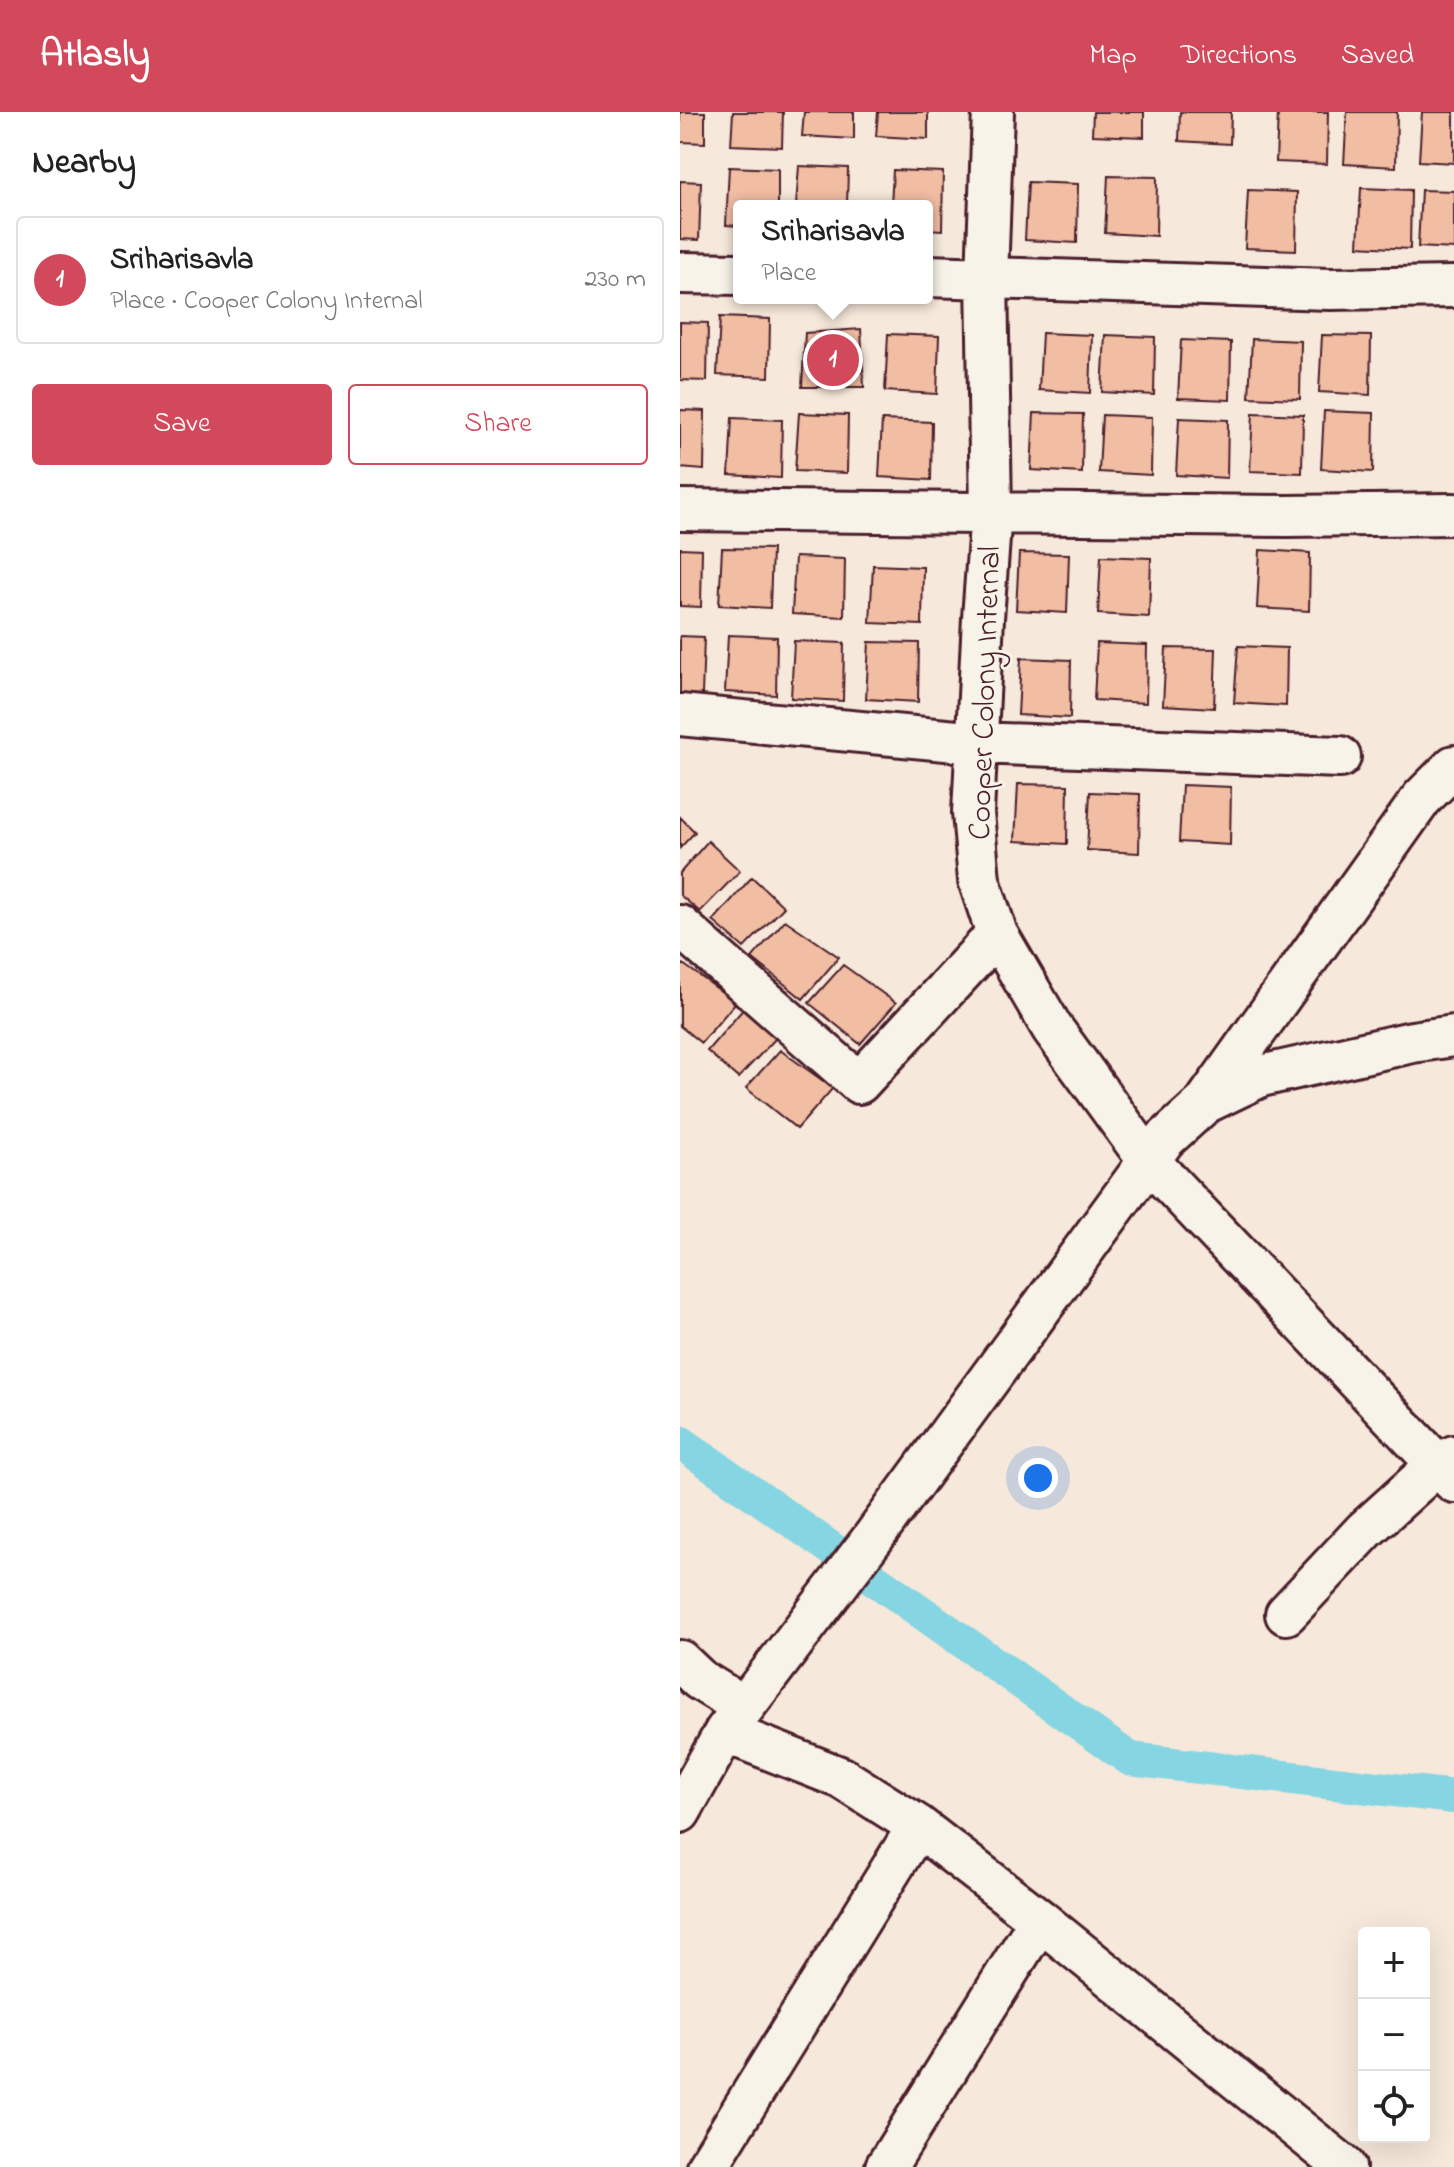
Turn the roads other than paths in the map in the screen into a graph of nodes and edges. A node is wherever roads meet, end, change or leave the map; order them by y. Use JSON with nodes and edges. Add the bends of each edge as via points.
{"nodes":[{"id":1,"x":993,"y":112,"type":"edge"},
{"id":2,"x":680,"y":273,"type":"edge"},
{"id":3,"x":733,"y":274,"type":"edge"},
{"id":4,"x":933,"y":276,"type":"edge"},
{"id":5,"x":987,"y":277,"type":"junction"},
{"id":6,"x":1454,"y":287,"type":"edge"},
{"id":7,"x":680,"y":510,"type":"edge"},
{"id":8,"x":991,"y":512,"type":"junction"},
{"id":9,"x":1454,"y":514,"type":"edge"},
{"id":10,"x":680,"y":715,"type":"edge"},
{"id":11,"x":978,"y":743,"type":"junction"},
{"id":12,"x":1340,"y":757,"type":"dead end"},
{"id":13,"x":1454,"y":766,"type":"edge"},
{"id":14,"x":680,"y":926,"type":"edge"},
{"id":15,"x":997,"y":934,"type":"junction"},
{"id":16,"x":1454,"y":1036,"type":"edge"},
{"id":17,"x":1205,"y":1103,"type":"junction"},
{"id":18,"x":1148,"y":1160,"type":"junction"},
{"id":19,"x":1449,"y":1467,"type":"edge"},
{"id":20,"x":1286,"y":1614,"type":"dead end"},
{"id":21,"x":680,"y":1661,"type":"edge"},
{"id":22,"x":735,"y":1720,"type":"junction"},
{"id":23,"x":680,"y":1758,"type":"edge"},
{"id":24,"x":680,"y":1812,"type":"edge"},
{"id":25,"x":918,"y":1826,"type":"junction"},
{"id":26,"x":1040,"y":1920,"type":"junction"},
{"id":27,"x":707,"y":2167,"type":"edge"},
{"id":28,"x":886,"y":2167,"type":"edge"},
{"id":29,"x":1345,"y":2167,"type":"edge"}],
"edges":[{"from":1,"to":5,"type":"street","name":"Cooper Colony Internal"},
{"from":2,"to":3,"type":"street"},
{"from":4,"to":5,"type":"street"},
{"from":5,"to":6,"type":"street","via":[[1330,289]]},
{"from":5,"to":8,"type":"street","name":"Cooper Colony Internal"},
{"from":7,"to":8,"type":"street","name":"Cooper Colony Internal"},
{"from":8,"to":9,"type":"street","name":"Cooper Colony Internal"},
{"from":8,"to":11,"type":"street","name":"Cooper Colony Internal"},
{"from":10,"to":11,"type":"street"},
{"from":11,"to":12,"type":"street"},
{"from":11,"to":15,"type":"street","name":"Cooper Colony Internal","via":[[973,813],[979,880]]},
{"from":13,"to":17,"type":"street","via":[[1422,798]]},
{"from":14,"to":15,"type":"street","via":[[859,1083]]},
{"from":15,"to":18,"type":"street","name":"Cooper Colony Internal","via":[[1052,1028]]},
{"from":16,"to":17,"type":"street","via":[[1261,1076]]},
{"from":17,"to":18,"type":"street"},
{"from":18,"to":19,"type":"street","name":"Cooper Colony Internal"},
{"from":18,"to":22,"type":"street"},
{"from":19,"to":20,"type":"street","via":[[1365,1530]]},
{"from":21,"to":22,"type":"street"},
{"from":22,"to":23,"type":"street"},
{"from":22,"to":24,"type":"street"},
{"from":22,"to":25,"type":"street"},
{"from":25,"to":26,"type":"street"},
{"from":25,"to":27,"type":"street"},
{"from":26,"to":28,"type":"street"},
{"from":26,"to":29,"type":"street"}]}
